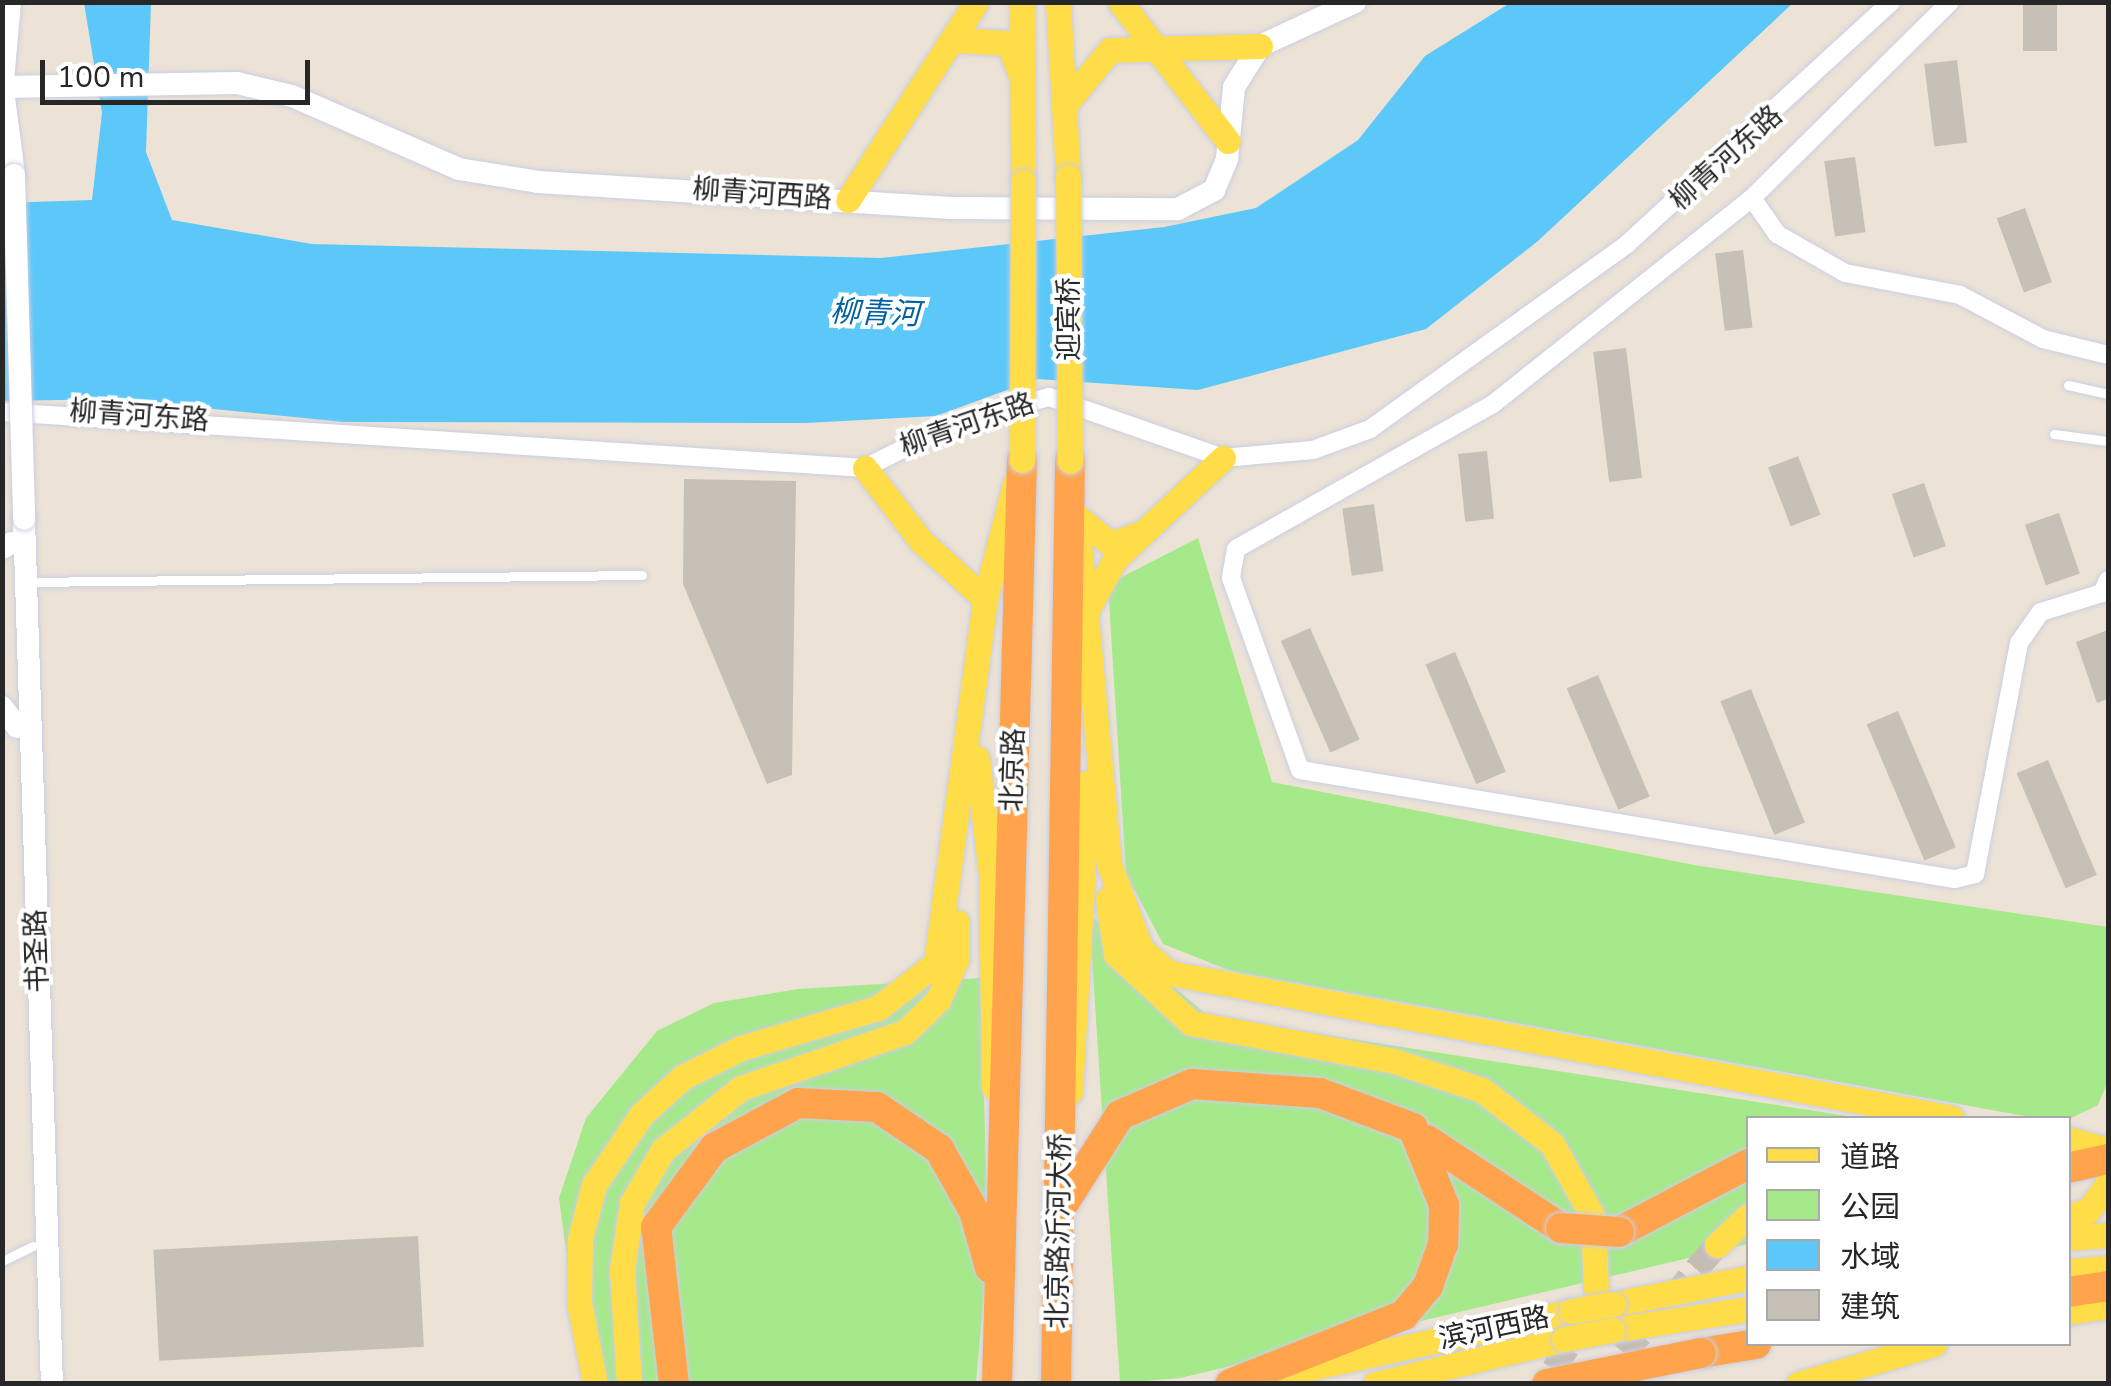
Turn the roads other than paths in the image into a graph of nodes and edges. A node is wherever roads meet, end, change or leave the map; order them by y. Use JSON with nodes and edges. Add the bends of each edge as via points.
{"nodes":[{"id":1,"x":10,"y":2,"type":"edge"},
{"id":2,"x":976,"y":2,"type":"edge"},
{"id":3,"x":1022,"y":2,"type":"edge"},
{"id":4,"x":1058,"y":2,"type":"edge"},
{"id":5,"x":1120,"y":2,"type":"edge"},
{"id":6,"x":1355,"y":2,"type":"edge"},
{"id":7,"x":1891,"y":2,"type":"edge"},
{"id":8,"x":1950,"y":2,"type":"edge"},
{"id":9,"x":955,"y":40,"type":"junction"},
{"id":10,"x":1260,"y":46,"type":"junction"},
{"id":11,"x":1154,"y":48,"type":"junction"},
{"id":12,"x":3,"y":87,"type":"edge"},
{"id":13,"x":1026,"y":88,"type":"junction"},
{"id":14,"x":1068,"y":101,"type":"junction"},
{"id":15,"x":1228,"y":141,"type":"junction"},
{"id":16,"x":1752,"y":198,"type":"junction"},
{"id":17,"x":848,"y":200,"type":"junction"},
{"id":18,"x":2,"y":204,"type":"edge"},
{"id":19,"x":2108,"y":355,"type":"edge"},
{"id":20,"x":2068,"y":385,"type":"dead end"},
{"id":21,"x":2108,"y":394,"type":"edge"},
{"id":22,"x":2,"y":412,"type":"edge"},
{"id":23,"x":2054,"y":434,"type":"dead end"},
{"id":24,"x":2108,"y":441,"type":"edge"},
{"id":25,"x":1223,"y":458,"type":"junction"},
{"id":26,"x":1022,"y":460,"type":"junction"},
{"id":27,"x":1070,"y":461,"type":"junction"},
{"id":28,"x":865,"y":468,"type":"junction"},
{"id":29,"x":1076,"y":516,"type":"junction"},
{"id":30,"x":17,"y":519,"type":"junction"},
{"id":31,"x":1138,"y":534,"type":"junction"},
{"id":32,"x":998,"y":544,"type":"junction"},
{"id":33,"x":7,"y":546,"type":"edge"},
{"id":34,"x":955,"y":572,"type":"junction"},
{"id":35,"x":642,"y":575,"type":"dead end"},
{"id":36,"x":2108,"y":580,"type":"edge"},
{"id":37,"x":25,"y":582,"type":"junction"},
{"id":38,"x":985,"y":599,"type":"junction"},
{"id":39,"x":1087,"y":613,"type":"junction"},
{"id":40,"x":2,"y":707,"type":"edge"},
{"id":41,"x":972,"y":724,"type":"junction"},
{"id":42,"x":16,"y":727,"type":"junction"},
{"id":43,"x":1093,"y":746,"type":"junction"},
{"id":44,"x":959,"y":827,"type":"junction"},
{"id":45,"x":1109,"y":864,"type":"junction"},
{"id":46,"x":1062,"y":1078,"type":"joint"},
{"id":47,"x":1941,"y":1116,"type":"edge"},
{"id":48,"x":1413,"y":1128,"type":"junction"},
{"id":49,"x":2071,"y":1140,"type":"edge"},
{"id":50,"x":2108,"y":1150,"type":"edge"},
{"id":51,"x":1061,"y":1151,"type":"junction"},
{"id":52,"x":1002,"y":1158,"type":"junction"},
{"id":53,"x":2108,"y":1159,"type":"edge"},
{"id":54,"x":1746,"y":1165,"type":"edge"},
{"id":55,"x":2071,"y":1167,"type":"edge"},
{"id":56,"x":2108,"y":1183,"type":"edge"},
{"id":57,"x":1060,"y":1214,"type":"junction"},
{"id":58,"x":2071,"y":1215,"type":"edge"},
{"id":59,"x":1746,"y":1218,"type":"edge"},
{"id":60,"x":2108,"y":1235,"type":"edge"},
{"id":61,"x":2071,"y":1238,"type":"edge"},
{"id":62,"x":1718,"y":1245,"type":"tunnel mouth"},
{"id":63,"x":33,"y":1246,"type":"junction"},
{"id":64,"x":2,"y":1261,"type":"edge"},
{"id":65,"x":2108,"y":1268,"type":"edge"},
{"id":66,"x":2071,"y":1272,"type":"edge"},
{"id":67,"x":1746,"y":1279,"type":"edge"},
{"id":68,"x":2108,"y":1286,"type":"edge"},
{"id":69,"x":2071,"y":1292,"type":"edge"},
{"id":70,"x":998,"y":1295,"type":"junction"},
{"id":71,"x":2108,"y":1306,"type":"edge"},
{"id":72,"x":1746,"y":1308,"type":"edge"},
{"id":73,"x":2071,"y":1312,"type":"edge"},
{"id":74,"x":1611,"y":1319,"type":"junction"},
{"id":75,"x":1746,"y":1346,"type":"edge"},
{"id":76,"x":1927,"y":1346,"type":"edge"},
{"id":77,"x":1546,"y":1379,"type":"edge"},
{"id":78,"x":40,"y":1384,"type":"edge"},
{"id":79,"x":52,"y":1384,"type":"edge"},
{"id":80,"x":595,"y":1384,"type":"edge"},
{"id":81,"x":629,"y":1384,"type":"edge"},
{"id":82,"x":674,"y":1384,"type":"edge"},
{"id":83,"x":997,"y":1384,"type":"edge"},
{"id":84,"x":1056,"y":1384,"type":"edge"},
{"id":85,"x":1230,"y":1384,"type":"edge"},
{"id":86,"x":1240,"y":1384,"type":"edge"},
{"id":87,"x":1375,"y":1384,"type":"edge"},
{"id":88,"x":1584,"y":1384,"type":"edge"},
{"id":89,"x":1798,"y":1384,"type":"edge"}],
"edges":[{"from":1,"to":12,"type":"street"},
{"from":2,"to":9,"type":"main road"},
{"from":3,"to":13,"type":"main road"},
{"from":4,"to":14,"type":"main road"},
{"from":5,"to":11,"type":"main road"},
{"from":6,"to":10,"type":"street"},
{"from":7,"to":25,"type":"street","name":"柳青河东路","via":[[1628,244],[1370,429],[1313,450]]},
{"from":8,"to":16,"type":"street"},
{"from":9,"to":13,"type":"main road","via":[[1008,43]]},
{"from":9,"to":17,"type":"main road"},
{"from":10,"to":11,"type":"main road"},
{"from":10,"to":15,"type":"street","name":"柳青河西路","via":[[1234,87]]},
{"from":11,"to":14,"type":"main road","via":[[1110,50]]},
{"from":11,"to":15,"type":"main road"},
{"from":12,"to":17,"type":"street","name":"柳青河西路","via":[[175,80],[292,96],[459,169]]},
{"from":12,"to":30,"type":"street","bridge":true,"via":[[14,175]]},
{"from":13,"to":26,"type":"main road","name":"迎宾桥","bridge":true},
{"from":14,"to":27,"type":"main road","name":"迎宾桥","bridge":true},
{"from":15,"to":17,"type":"street","name":"柳青河西路","via":[[1214,190],[1178,209]]},
{"from":16,"to":19,"type":"street","via":[[1778,234],[1845,273],[1960,294],[2043,339]]},
{"from":16,"to":36,"type":"street","via":[[1492,404],[1236,550],[1231,578],[1300,770],[1976,874],[2019,642],[2041,612],[2102,593]]},
{"from":18,"to":30,"type":"street"},
{"from":20,"to":21,"type":"lane"},
{"from":22,"to":28,"type":"street","name":"柳青河东路"},
{"from":23,"to":24,"type":"lane"},
{"from":25,"to":28,"type":"street","name":"柳青河东路","via":[[1049,396],[954,423]]},
{"from":25,"to":31,"type":"main road"},
{"from":26,"to":32,"type":"main road","name":"迎宾桥"},
{"from":26,"to":52,"type":"highway","name":"北京路"},
{"from":27,"to":29,"type":"main road","name":"迎宾桥"},
{"from":27,"to":46,"type":"highway","name":"北京路"},
{"from":28,"to":34,"type":"main road"},
{"from":29,"to":31,"type":"main road","via":[[1111,544]]},
{"from":29,"to":39,"type":"main road","name":"迎宾桥"},
{"from":30,"to":33,"type":"street","name":"书圣路"},
{"from":30,"to":37,"type":"street","name":"书圣路"},
{"from":31,"to":39,"type":"main road"},
{"from":32,"to":34,"type":"main road","via":[[983,569]]},
{"from":32,"to":38,"type":"main road","name":"迎宾桥"},
{"from":33,"to":42,"type":"street","name":"书圣路"},
{"from":34,"to":38,"type":"main road"},
{"from":35,"to":37,"type":"lane"},
{"from":37,"to":79,"type":"street","name":"书圣路"},
{"from":38,"to":41,"type":"main road","name":"迎宾桥"},
{"from":39,"to":43,"type":"main road","name":"迎宾桥"},
{"from":40,"to":42,"type":"street"},
{"from":41,"to":44,"type":"main road"},
{"from":41,"to":52,"type":"main road","via":[[991,872],[989,1043]]},
{"from":42,"to":63,"type":"street","name":"书圣路"},
{"from":43,"to":45,"type":"main road"},
{"from":43,"to":51,"type":"main road","via":[[1079,866],[1078,1045]]},
{"from":44,"to":80,"type":"main road","via":[[946,934],[936,963],[905,993],[683,1077],[642,1114],[594,1185],[579,1302]]},
{"from":44,"to":81,"type":"main road","via":[[957,958],[938,1000],[906,1032],[741,1088],[663,1150],[632,1202],[622,1270]]},
{"from":45,"to":47,"type":"main road","via":[[1140,949],[1169,973],[1221,990]]},
{"from":45,"to":74,"type":"main road","via":[[1116,954],[1191,1022],[1394,1062],[1482,1090],[1552,1144],[1594,1217]]},
{"from":46,"to":51,"type":"highway","name":"北京路沂河大桥"},
{"from":48,"to":54,"type":"highway","bridge":true,"via":[[1526,1213],[1561,1228],[1619,1232]]},
{"from":48,"to":57,"type":"highway","via":[[1320,1093],[1252,1082],[1146,1097],[1094,1145]]},
{"from":48,"to":85,"type":"highway","via":[[1444,1205],[1444,1244],[1428,1286],[1404,1315]]},
{"from":49,"to":50,"type":"main road"},
{"from":51,"to":57,"type":"highway","name":"北京路沂河大桥"},
{"from":52,"to":70,"type":"highway"},
{"from":53,"to":55,"type":"highway"},
{"from":56,"to":58,"type":"main road","via":[[2088,1212]]},
{"from":57,"to":84,"type":"highway","name":"北京路沂河大桥"},
{"from":59,"to":62,"type":"main road"},
{"from":60,"to":61,"type":"main road"},
{"from":63,"to":64,"type":"lane"},
{"from":63,"to":78,"type":"street","name":"书圣路"},
{"from":65,"to":66,"type":"main road"},
{"from":67,"to":74,"type":"main road","name":"滨河西路"},
{"from":68,"to":69,"type":"highway"},
{"from":70,"to":82,"type":"highway","via":[[955,1175],[939,1149],[877,1107],[798,1103],[748,1123],[680,1188],[656,1228]]},
{"from":70,"to":83,"type":"highway"},
{"from":71,"to":73,"type":"main road"},
{"from":72,"to":74,"type":"main road","name":"滨河西路"},
{"from":74,"to":86,"type":"main road","name":"滨河西路","bridge":true,"via":[[1571,1311]]},
{"from":74,"to":87,"type":"main road","name":"滨河西路","bridge":true,"via":[[1564,1339]]},
{"from":74,"to":88,"type":"main road"},
{"from":75,"to":77,"type":"highway","bridge":true},
{"from":76,"to":89,"type":"main road"}]}
